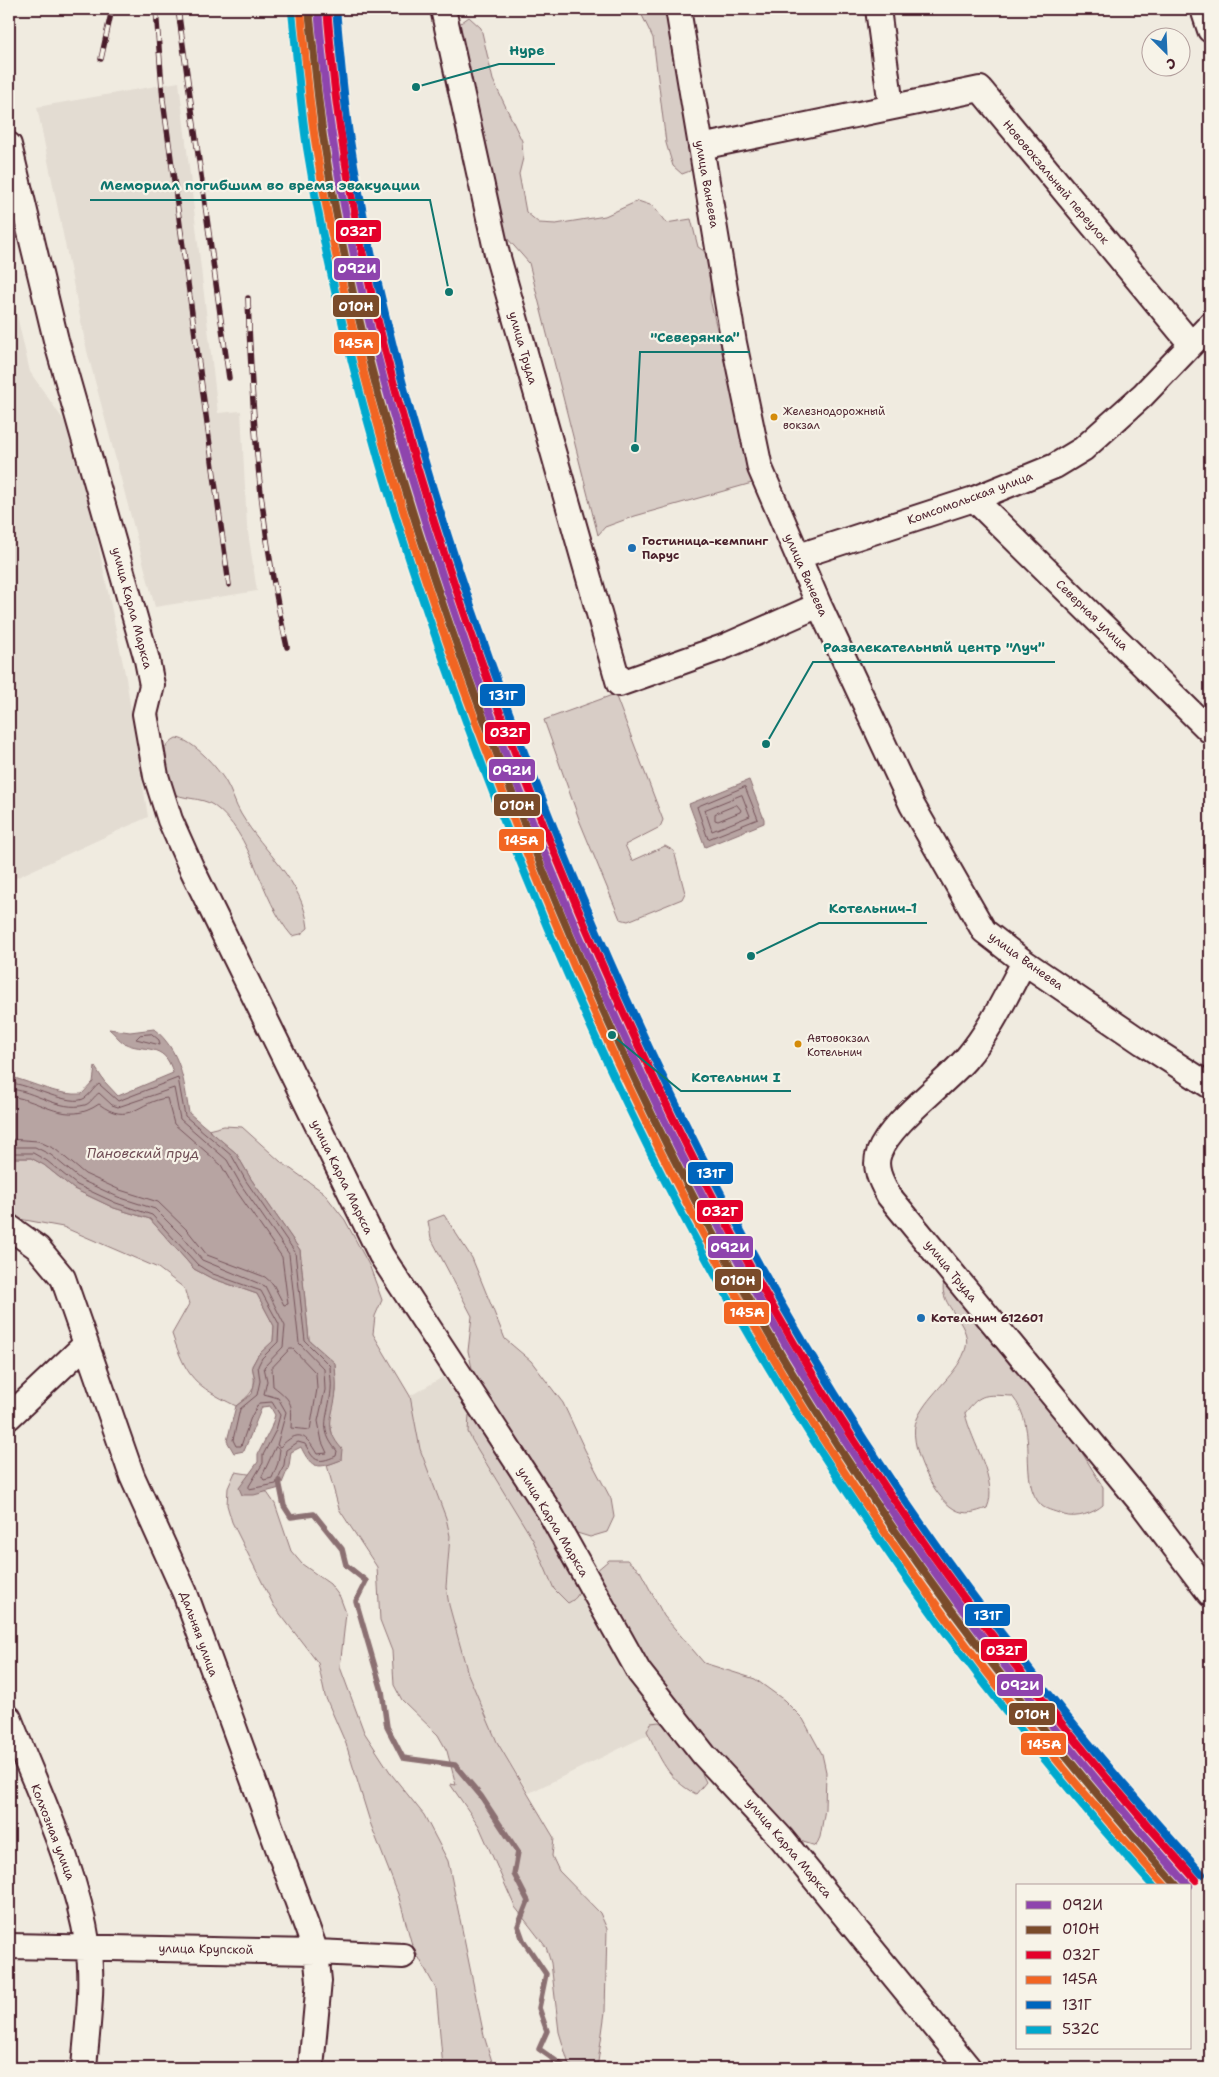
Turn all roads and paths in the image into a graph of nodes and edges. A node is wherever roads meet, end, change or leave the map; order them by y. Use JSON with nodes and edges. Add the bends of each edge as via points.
{"nodes":[{"id":1,"x":443,"y":9,"type":"edge"},
{"id":2,"x":678,"y":9,"type":"edge"},
{"id":3,"x":878,"y":9,"type":"edge"},
{"id":4,"x":1203,"y":9,"type":"edge"},
{"id":5,"x":1210,"y":30,"type":"edge"},
{"id":6,"x":891,"y":106,"type":"junction"},
{"id":7,"x":9,"y":144,"type":"edge"},
{"id":8,"x":701,"y":147,"type":"junction"},
{"id":9,"x":1210,"y":325,"type":"edge"},
{"id":10,"x":1191,"y":344,"type":"junction"},
{"id":11,"x":974,"y":499,"type":"junction"},
{"id":12,"x":799,"y":556,"type":"junction"},
{"id":13,"x":819,"y":605,"type":"junction"},
{"id":14,"x":1210,"y":731,"type":"edge"},
{"id":15,"x":1024,"y":962,"type":"junction"},
{"id":16,"x":1210,"y":1086,"type":"edge"},
{"id":17,"x":9,"y":1227,"type":"edge"},
{"id":18,"x":85,"y":1344,"type":"junction"},
{"id":19,"x":9,"y":1417,"type":"edge"},
{"id":20,"x":1210,"y":1594,"type":"edge"},
{"id":21,"x":9,"y":1718,"type":"edge"},
{"id":22,"x":9,"y":1946,"type":"edge"},
{"id":23,"x":88,"y":1947,"type":"junction"},
{"id":24,"x":316,"y":1952,"type":"junction"},
{"id":25,"x":403,"y":1956,"type":"dead end"},
{"id":26,"x":84,"y":2068,"type":"edge"},
{"id":27,"x":312,"y":2068,"type":"edge"},
{"id":28,"x":969,"y":2068,"type":"edge"}],
"edges":[{"from":1,"to":13,"type":"street","name":"улица Труда","via":[[496,254],[619,684],[726,646]]},
{"from":2,"to":8,"type":"street","name":"улица Ванеева"},
{"from":3,"to":6,"type":"street"},
{"from":4,"to":5,"type":"street"},
{"from":6,"to":8,"type":"street","name":"Нововокзальный переулок"},
{"from":6,"to":10,"type":"street","name":"Нововокзальный переулок","via":[[980,89]]},
{"from":7,"to":28,"type":"street","name":"улица Карла Маркса","via":[[56,340],[147,660],[152,685],[145,714],[156,776],[190,867],[337,1168],[381,1255],[549,1511],[638,1672],[704,1755],[782,1838]]},
{"from":8,"to":12,"type":"street","name":"улица Ванеева","via":[[734,343],[760,468]]},
{"from":9,"to":10,"type":"street","name":"Комсомольская улица"},
{"from":10,"to":11,"type":"street","name":"Комсомольская улица","via":[[1143,395],[1082,449],[1027,478]]},
{"from":11,"to":12,"type":"street","name":"Комсомольская улица"},
{"from":11,"to":14,"type":"street","name":"Северная улица"},
{"from":12,"to":13,"type":"street","name":"улица Ванеева"},
{"from":13,"to":15,"type":"street","name":"улица Ванеева","via":[[912,805],[984,931]]},
{"from":15,"to":16,"type":"street","name":"улица Ванеева"},
{"from":15,"to":20,"type":"street","name":"улица Труда","via":[[988,1029],[964,1060],[888,1136],[878,1154],[879,1175],[889,1196],[1142,1504]]},
{"from":17,"to":18,"type":"street","name":"Дальняя улица","via":[[38,1248],[63,1278]]},
{"from":18,"to":19,"type":"street"},
{"from":18,"to":24,"type":"street","name":"Дальняя улица","via":[[132,1476],[185,1593]]},
{"from":21,"to":23,"type":"street","name":"Колхозная улица","via":[[66,1860]]},
{"from":22,"to":23,"type":"street","name":"улица Крупской"},
{"from":23,"to":24,"type":"street","name":"улица Крупской"},
{"from":23,"to":26,"type":"street","name":"Колхозная улица","via":[[90,1974]]},
{"from":24,"to":25,"type":"street","name":"улица Крупской"},
{"from":24,"to":27,"type":"street","name":"Дальняя улица","via":[[319,1981]]}]}
